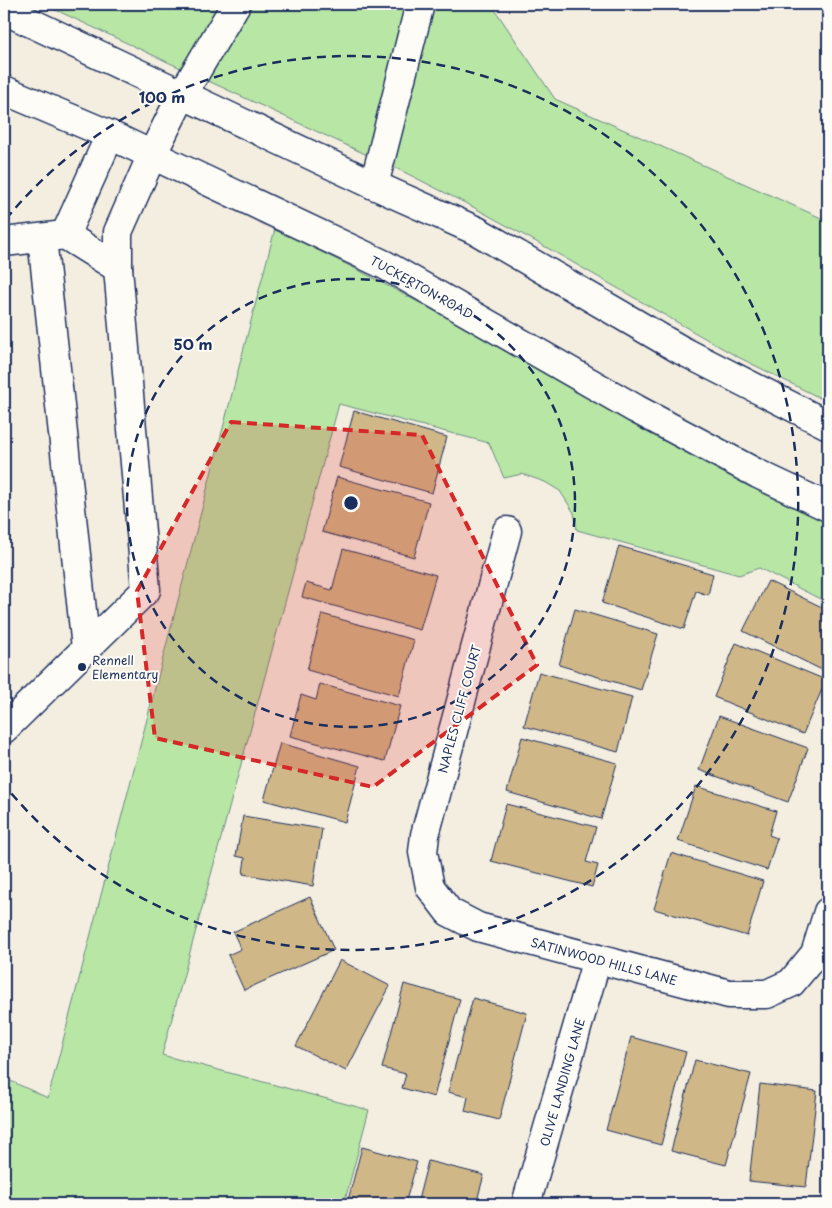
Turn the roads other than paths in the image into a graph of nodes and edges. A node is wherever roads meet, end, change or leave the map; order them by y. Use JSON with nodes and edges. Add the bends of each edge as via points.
{"nodes":[{"id":1,"x":236,"y":4,"type":"edge"},
{"id":2,"x":420,"y":4,"type":"edge"},
{"id":3,"x":4,"y":10,"type":"edge"},
{"id":4,"x":4,"y":90,"type":"edge"},
{"id":5,"x":182,"y":95,"type":"junction"},
{"id":6,"x":110,"y":135,"type":"junction"},
{"id":7,"x":152,"y":155,"type":"junction"},
{"id":8,"x":374,"y":185,"type":"junction"},
{"id":9,"x":53,"y":236,"type":"junction"},
{"id":10,"x":4,"y":242,"type":"edge"},
{"id":11,"x":118,"y":268,"type":"junction"},
{"id":12,"x":828,"y":425,"type":"edge"},
{"id":13,"x":828,"y":507,"type":"edge"},
{"id":14,"x":507,"y":531,"type":"dead end"},
{"id":15,"x":86,"y":648,"type":"junction"},
{"id":16,"x":4,"y":729,"type":"edge"},
{"id":17,"x":430,"y":887,"type":"joint"},
{"id":18,"x":828,"y":912,"type":"edge"},
{"id":19,"x":597,"y":959,"type":"junction"},
{"id":20,"x":526,"y":1204,"type":"edge"}],
"edges":[{"from":1,"to":5,"type":"main road"},
{"from":2,"to":8,"type":"main road"},
{"from":3,"to":5,"type":"main road"},
{"from":4,"to":6,"type":"main road","name":"TUCKERTON ROAD"},
{"from":5,"to":7,"type":"main road"},
{"from":5,"to":8,"type":"main road"},
{"from":6,"to":7,"type":"main road","name":"TUCKERTON ROAD"},
{"from":6,"to":9,"type":"main road"},
{"from":7,"to":11,"type":"main road","via":[[118,232]]},
{"from":7,"to":13,"type":"main road","name":"TUCKERTON ROAD","via":[[385,265],[636,408],[758,474]]},
{"from":8,"to":12,"type":"main road","via":[[477,230],[681,350]]},
{"from":9,"to":10,"type":"main road"},
{"from":9,"to":11,"type":"main road"},
{"from":9,"to":15,"type":"main road"},
{"from":11,"to":15,"type":"main road","via":[[146,590]]},
{"from":14,"to":17,"type":"main road","name":"NAPLES CLIFF COURT","via":[[425,835],[423,852]]},
{"from":15,"to":16,"type":"main road"},
{"from":17,"to":19,"type":"main road","name":"SATINWOOD HILLS LANE","via":[[449,912],[478,927]]},
{"from":18,"to":19,"type":"main road","name":"SATINWOOD HILLS LANE","via":[[816,954],[791,983],[767,994],[729,994]]},
{"from":19,"to":20,"type":"main road","name":"OLIVE LANDING LANE"}]}
